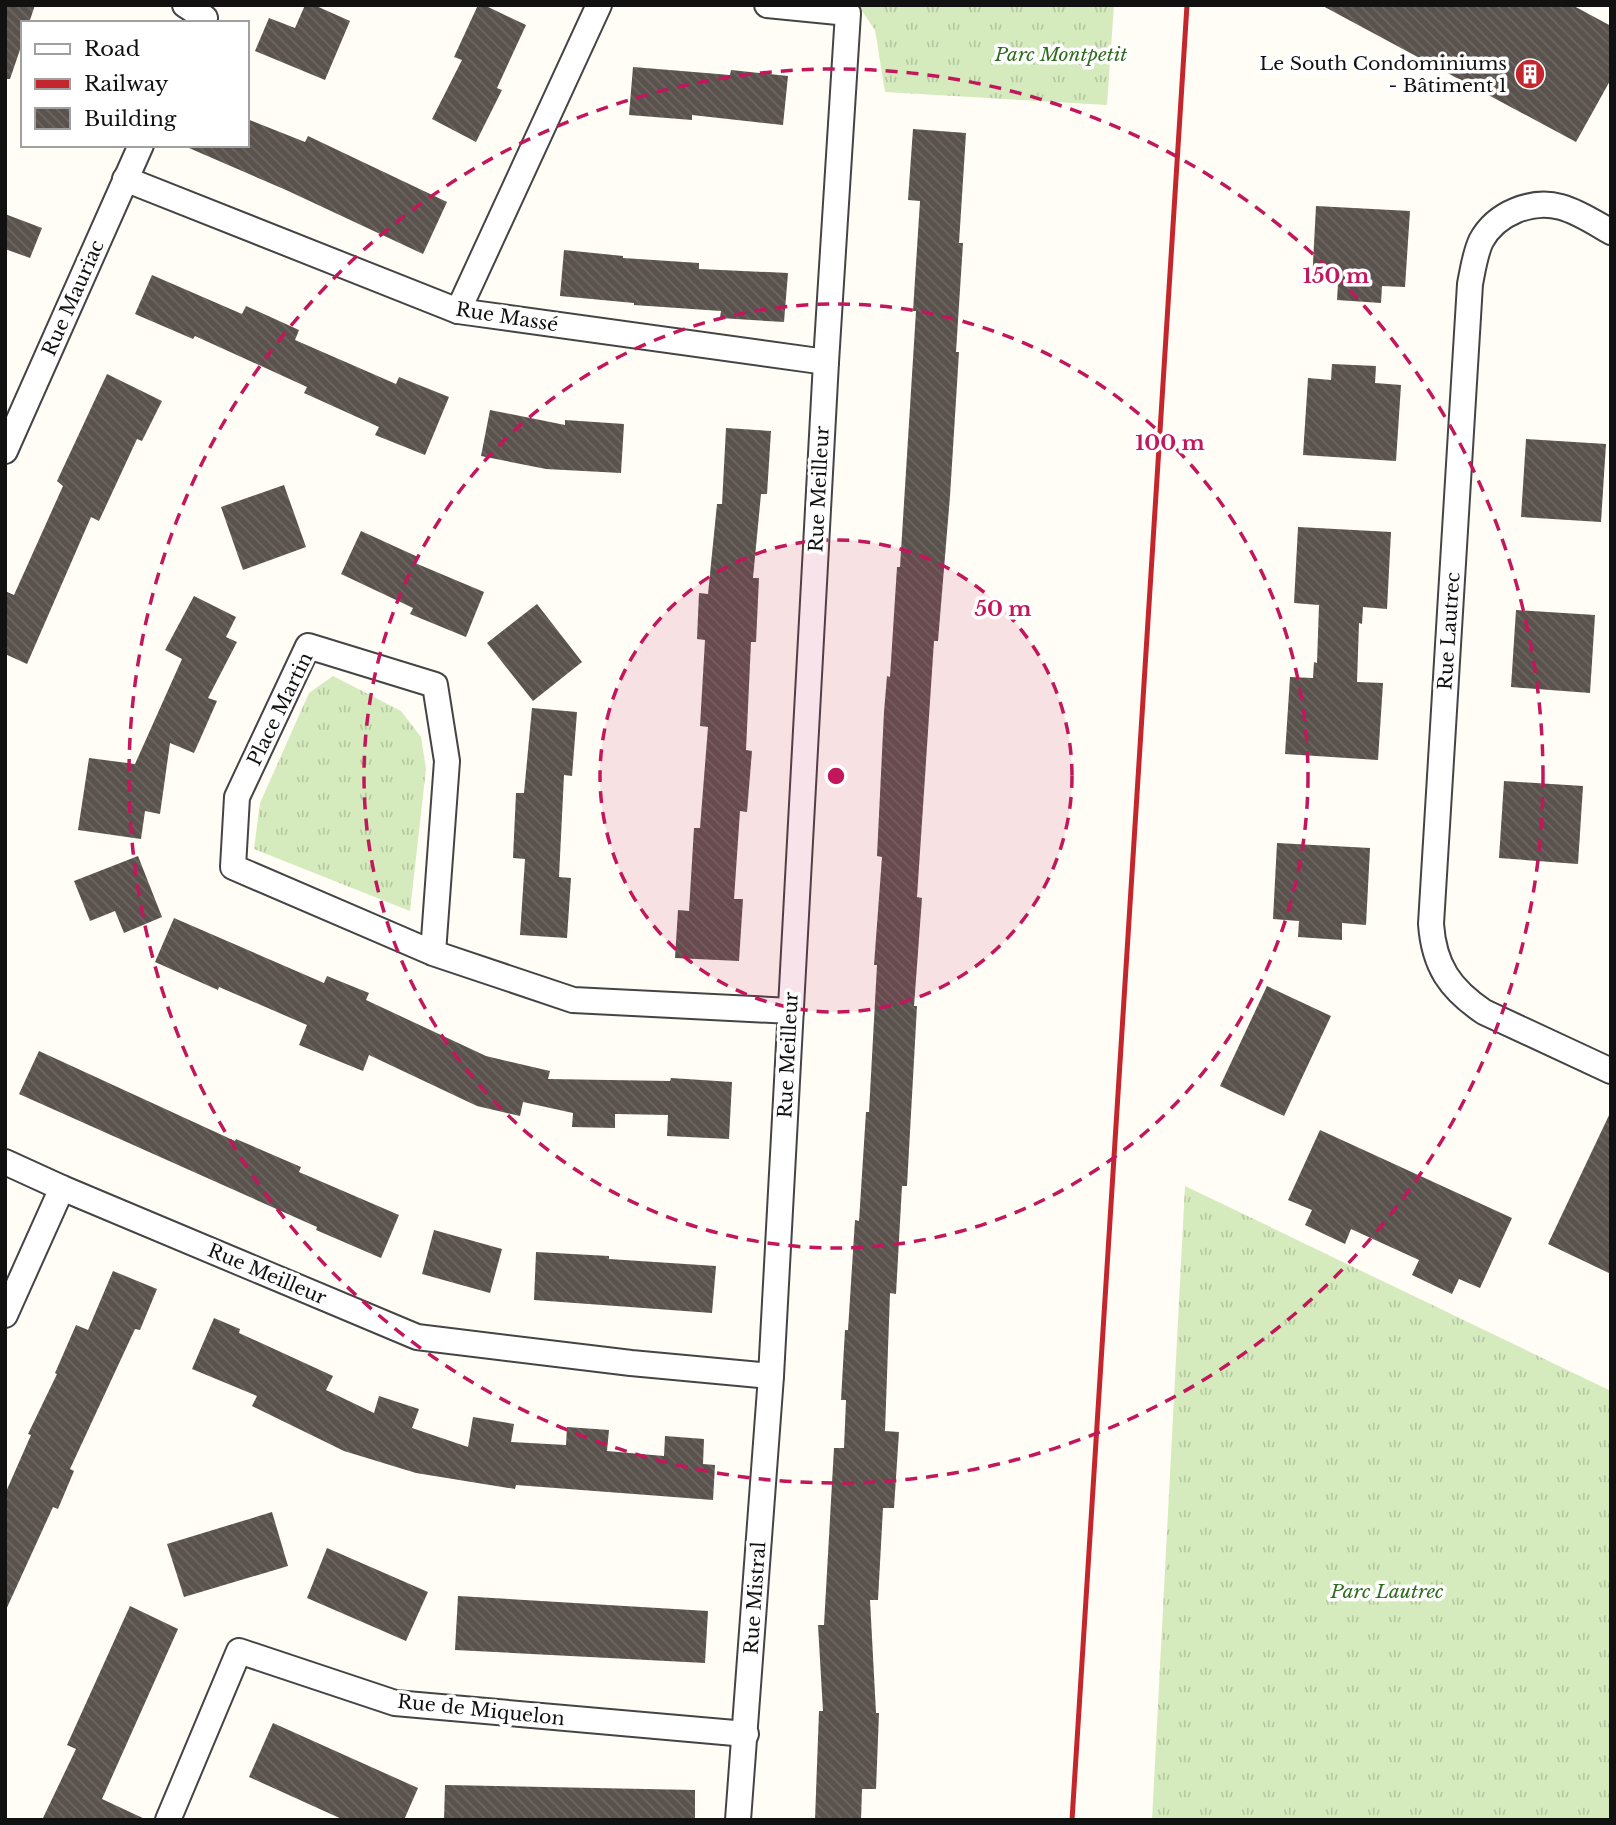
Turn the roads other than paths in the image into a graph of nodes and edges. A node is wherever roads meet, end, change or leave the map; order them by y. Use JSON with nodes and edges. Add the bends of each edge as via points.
{"nodes":[{"id":1,"x":599,"y":5,"type":"edge"},
{"id":2,"x":767,"y":5,"type":"edge"},
{"id":3,"x":141,"y":147,"type":"edge"},
{"id":4,"x":125,"y":178,"type":"junction"},
{"id":5,"x":1611,"y":232,"type":"edge"},
{"id":6,"x":458,"y":311,"type":"junction"},
{"id":7,"x":826,"y":362,"type":"junction"},
{"id":8,"x":5,"y":451,"type":"edge"},
{"id":9,"x":432,"y":953,"type":"junction"},
{"id":10,"x":791,"y":1011,"type":"junction"},
{"id":11,"x":1611,"y":1071,"type":"edge"},
{"id":12,"x":5,"y":1162,"type":"edge"},
{"id":13,"x":62,"y":1188,"type":"junction"},
{"id":14,"x":5,"y":1315,"type":"edge"},
{"id":15,"x":771,"y":1376,"type":"junction"},
{"id":16,"x":746,"y":1734,"type":"junction"},
{"id":17,"x":168,"y":1820,"type":"edge"},
{"id":18,"x":738,"y":1820,"type":"edge"}],
"edges":[{"from":1,"to":6,"type":"street"},
{"from":2,"to":7,"type":"street","name":"Rue Meilleur","via":[[848,13]]},
{"from":3,"to":4,"type":"street","name":"Rue Mauriac"},
{"from":4,"to":6,"type":"street","name":"Rue Massé"},
{"from":4,"to":8,"type":"street","name":"Rue Mauriac"},
{"from":5,"to":11,"type":"street","name":"Rue Lautrec","via":[[1562,208],[1527,207],[1492,227],[1476,257],[1470,284],[1431,924],[1440,967],[1468,1002]]},
{"from":6,"to":7,"type":"street","name":"Rue Massé"},
{"from":7,"to":10,"type":"street","name":"Rue Meilleur"},
{"from":9,"to":9,"type":"street","name":"Place Martin","via":[[233,867],[237,797],[308,646],[435,685],[447,761]]},
{"from":9,"to":10,"type":"street","name":"Place Martin","via":[[573,1000]]},
{"from":10,"to":15,"type":"street","name":"Rue Meilleur"},
{"from":12,"to":13,"type":"street","name":"Rue Meilleur"},
{"from":13,"to":14,"type":"street"},
{"from":13,"to":15,"type":"street","name":"Rue Meilleur","via":[[417,1337]]},
{"from":15,"to":16,"type":"street","name":"Rue Mistral"},
{"from":16,"to":17,"type":"street","name":"Rue de Miquelon","via":[[395,1703],[240,1651]]},
{"from":16,"to":18,"type":"street","name":"Rue Mistral"}]}
